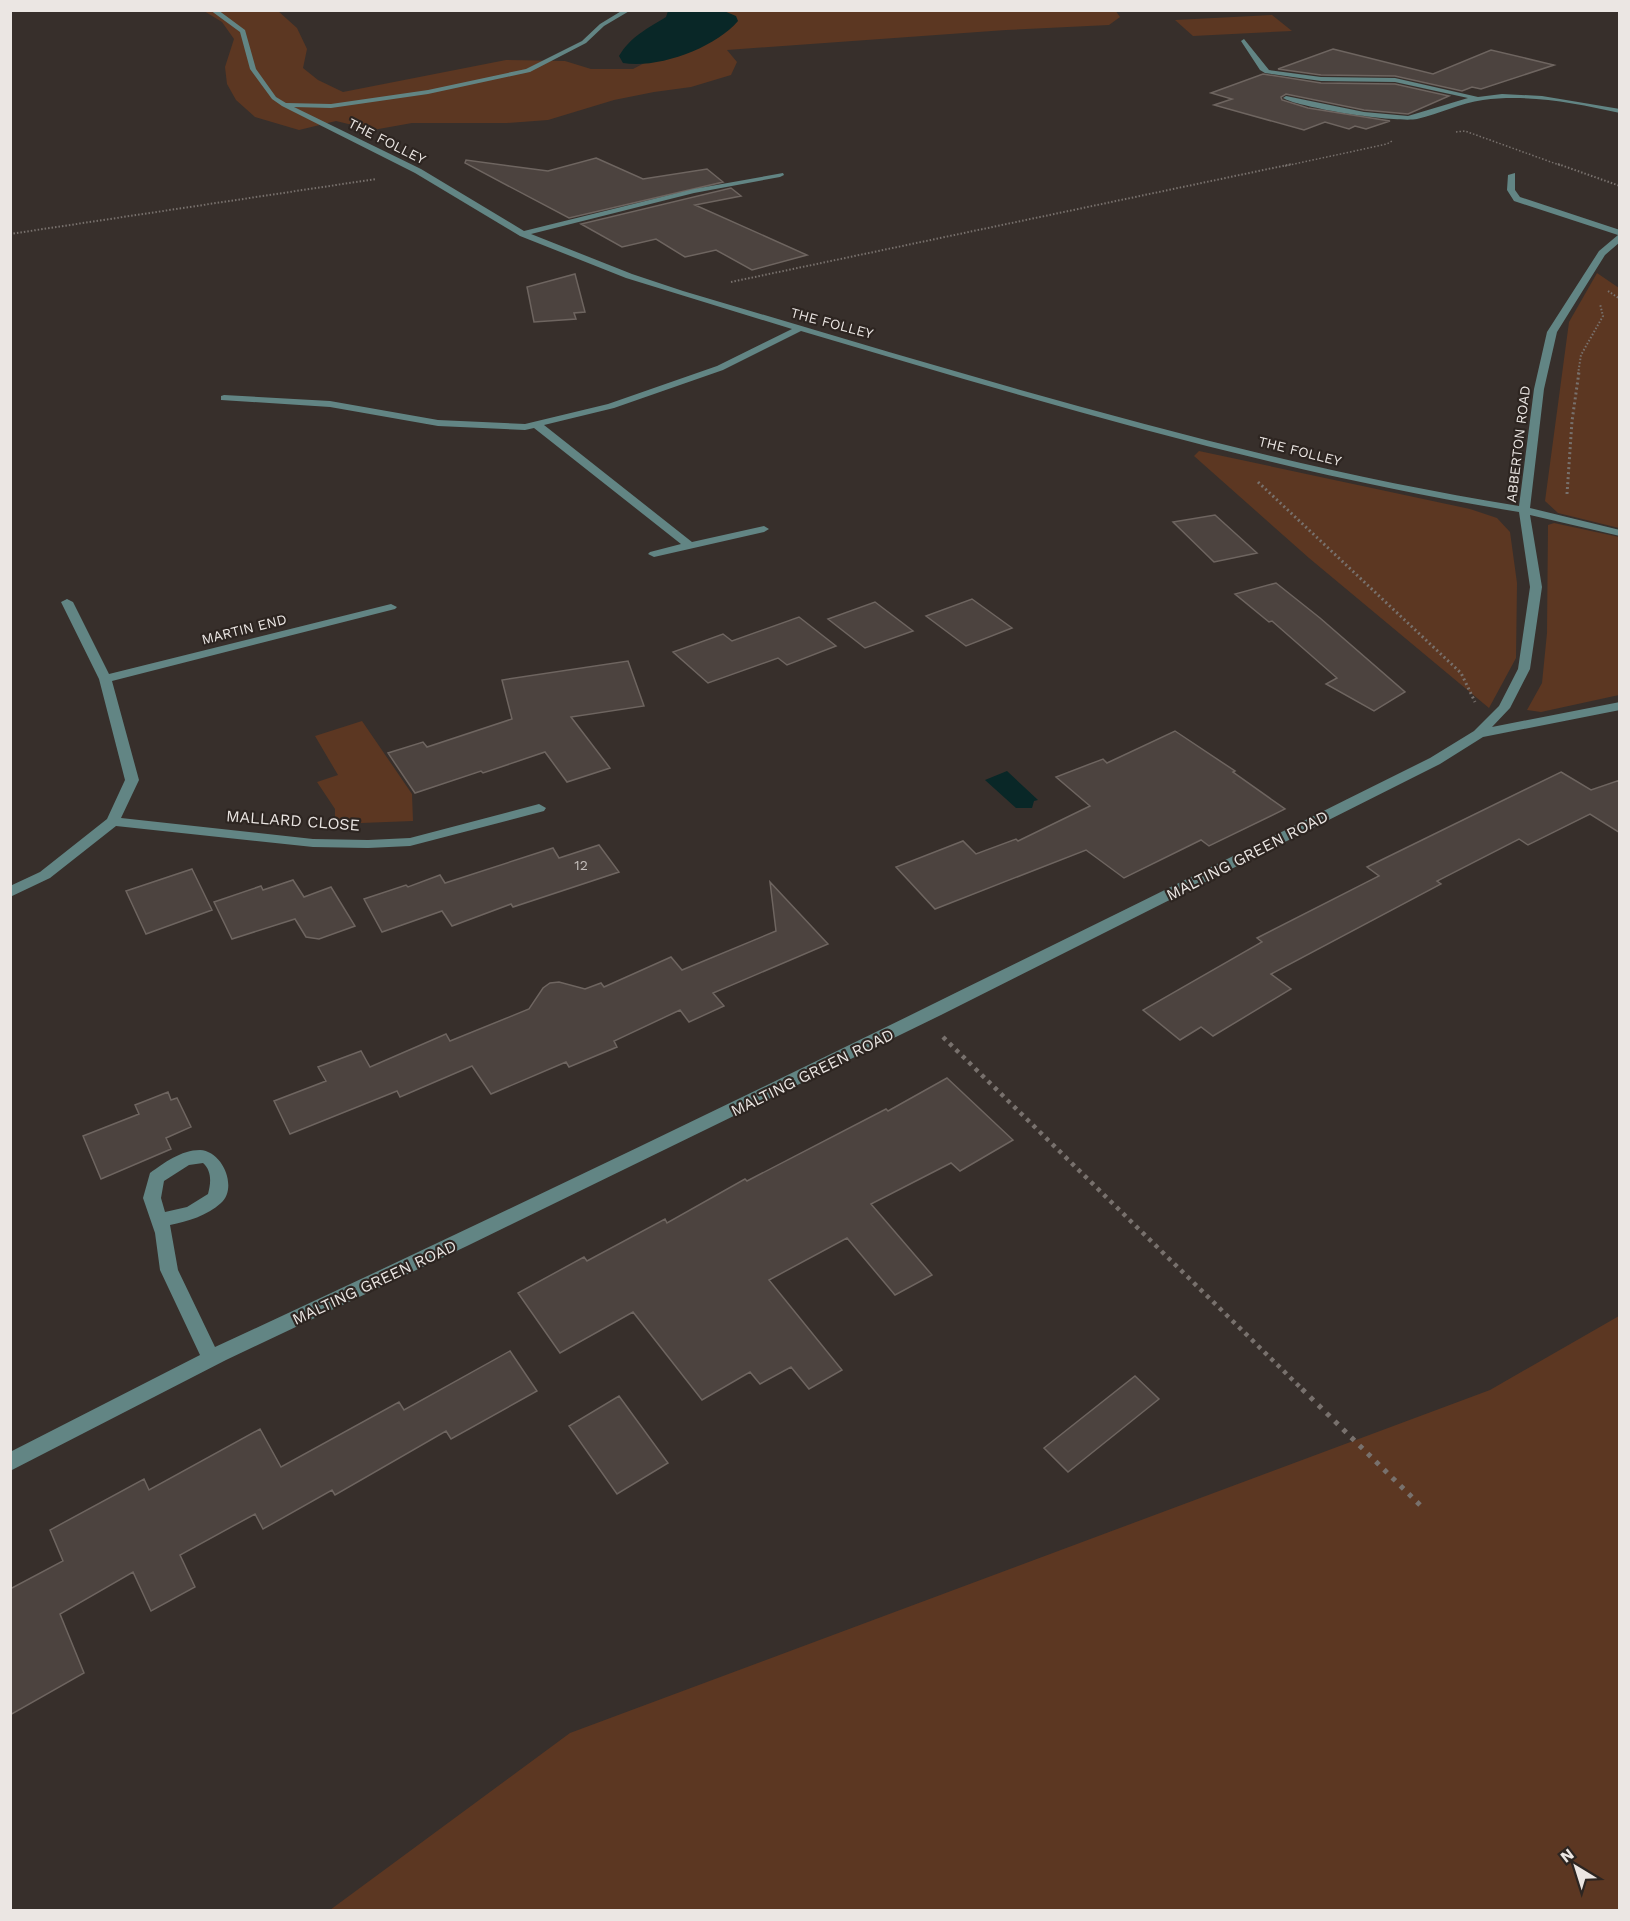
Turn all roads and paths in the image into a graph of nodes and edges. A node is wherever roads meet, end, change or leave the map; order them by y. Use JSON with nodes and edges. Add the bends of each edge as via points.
{"nodes":[{"id":1,"x":213,"y":10,"type":"edge"},
{"id":2,"x":628,"y":10,"type":"edge"},
{"id":3,"x":1244,"y":41,"type":"dead end"},
{"id":4,"x":1286,"y":98,"type":"dead end"},
{"id":5,"x":1478,"y":98,"type":"junction"},
{"id":6,"x":284,"y":105,"type":"junction"},
{"id":7,"x":1620,"y":111,"type":"edge"},
{"id":8,"x":1453,"y":132,"type":"dead end"},
{"id":9,"x":1395,"y":139,"type":"dead end"},
{"id":10,"x":418,"y":171,"type":"junction"},
{"id":11,"x":780,"y":175,"type":"dead end"},
{"id":12,"x":1512,"y":175,"type":"dead end"},
{"id":13,"x":1620,"y":186,"type":"edge"},
{"id":14,"x":1620,"y":232,"type":"edge"},
{"id":15,"x":10,"y":234,"type":"edge"},
{"id":16,"x":523,"y":234,"type":"junction"},
{"id":17,"x":1620,"y":237,"type":"edge"},
{"id":18,"x":1588,"y":275,"type":"junction"},
{"id":19,"x":680,"y":293,"type":"junction"},
{"id":20,"x":799,"y":329,"type":"junction"},
{"id":21,"x":224,"y":398,"type":"dead end"},
{"id":22,"x":536,"y":424,"type":"junction"},
{"id":23,"x":1258,"y":482,"type":"dead end"},
{"id":24,"x":1524,"y":510,"type":"junction"},
{"id":25,"x":1565,"y":520,"type":"junction"},
{"id":26,"x":765,"y":529,"type":"dead end"},
{"id":27,"x":1620,"y":533,"type":"edge"},
{"id":28,"x":688,"y":545,"type":"junction"},
{"id":29,"x":654,"y":554,"type":"dead end"},
{"id":30,"x":67,"y":602,"type":"dead end"},
{"id":31,"x":391,"y":607,"type":"dead end"},
{"id":32,"x":105,"y":679,"type":"junction"},
{"id":33,"x":1620,"y":706,"type":"edge"},
{"id":34,"x":1483,"y":731,"type":"junction"},
{"id":35,"x":539,"y":808,"type":"dead end"},
{"id":36,"x":113,"y":821,"type":"junction"},
{"id":37,"x":10,"y":892,"type":"edge"},
{"id":38,"x":923,"y":1018,"type":"junction"},
{"id":39,"x":159,"y":1220,"type":"dead end"},
{"id":40,"x":211,"y":1358,"type":"junction"},
{"id":41,"x":10,"y":1462,"type":"edge"},
{"id":42,"x":1420,"y":1505,"type":"dead end"}],
"edges":[{"from":1,"to":6,"type":"street","name":"THE FOLLEY","via":[[243,31],[253,69],[274,98]]},
{"from":2,"to":6,"type":"street","via":[[565,53],[528,71],[428,92],[331,106]]},
{"from":3,"to":5,"type":"street","via":[[1267,72],[1321,79],[1395,80]]},
{"from":4,"to":5,"type":"street","via":[[1408,118]]},
{"from":5,"to":7,"type":"street","via":[[1568,99]]},
{"from":6,"to":10,"type":"street","name":"THE FOLLEY"},
{"from":8,"to":13,"type":"path","via":[[1465,131]]},
{"from":9,"to":19,"type":"path","via":[[1387,144]]},
{"from":10,"to":15,"type":"path"},
{"from":10,"to":16,"type":"street","name":"THE FOLLEY"},
{"from":11,"to":16,"type":"street","via":[[683,194]]},
{"from":12,"to":14,"type":"street","via":[[1511,190],[1517,199]]},
{"from":16,"to":19,"type":"street","name":"THE FOLLEY"},
{"from":17,"to":18,"type":"street","name":"ABBERTON ROAD","via":[[1602,252]]},
{"from":18,"to":24,"type":"street","name":"ABBERTON ROAD","via":[[1552,332],[1539,389]]},
{"from":18,"to":25,"type":"path","via":[[1596,281],[1603,316],[1581,355]]},
{"from":19,"to":20,"type":"street","name":"THE FOLLEY"},
{"from":20,"to":22,"type":"street","via":[[720,368],[611,406]]},
{"from":20,"to":24,"type":"street","name":"THE FOLLEY","via":[[1110,419],[1431,495]]},
{"from":21,"to":22,"type":"street","via":[[330,404],[438,423],[525,427]]},
{"from":22,"to":28,"type":"street"},
{"from":23,"to":34,"type":"path","via":[[1461,673]]},
{"from":24,"to":25,"type":"street","name":"THE FOLLEY"},
{"from":24,"to":34,"type":"street","name":"ABBERTON ROAD","via":[[1536,587],[1524,669],[1504,708]]},
{"from":25,"to":27,"type":"street","name":"THE FOLLEY"},
{"from":26,"to":28,"type":"street"},
{"from":28,"to":29,"type":"street"},
{"from":30,"to":32,"type":"street"},
{"from":31,"to":32,"type":"street","name":"MARTIN END"},
{"from":32,"to":36,"type":"street","via":[[132,780]]},
{"from":33,"to":34,"type":"street","name":"MALTING GREEN ROAD"},
{"from":34,"to":38,"type":"street","name":"MALTING GREEN ROAD","via":[[1435,761]]},
{"from":35,"to":36,"type":"street","name":"MALLARD CLOSE","via":[[410,842],[368,844],[313,843]]},
{"from":36,"to":37,"type":"street","via":[[45,875]]},
{"from":38,"to":40,"type":"street","name":"MALTING GREEN ROAD"},
{"from":38,"to":42,"type":"path"},
{"from":39,"to":40,"type":"street","via":[[169,1270]]},
{"from":40,"to":41,"type":"street","name":"MALTING GREEN ROAD"}]}
